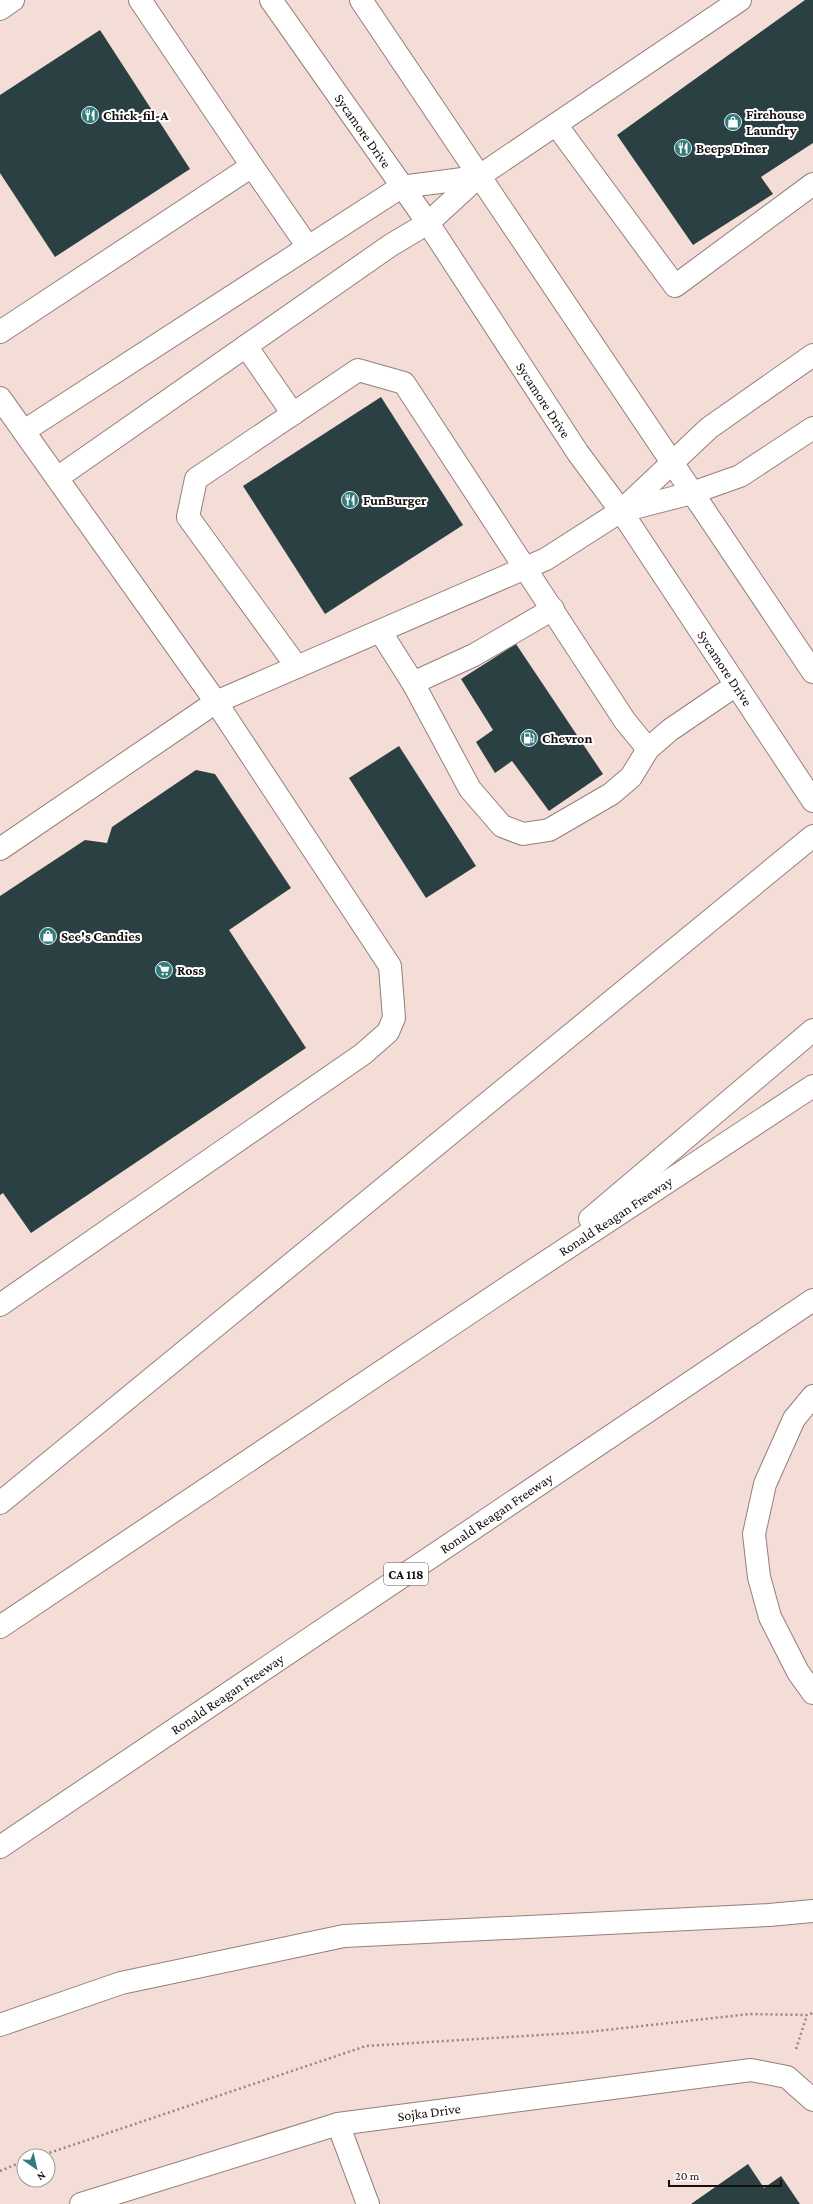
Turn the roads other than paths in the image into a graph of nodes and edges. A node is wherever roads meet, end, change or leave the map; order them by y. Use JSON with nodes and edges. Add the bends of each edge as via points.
{"nodes":[{"id":1,"x":13,"y":0,"type":"edge"},
{"id":2,"x":140,"y":0,"type":"edge"},
{"id":3,"x":271,"y":0,"type":"edge"},
{"id":4,"x":360,"y":0,"type":"edge"},
{"id":5,"x":740,"y":0,"type":"edge"},
{"id":6,"x":0,"y":9,"type":"edge"},
{"id":7,"x":557,"y":126,"type":"junction"},
{"id":8,"x":252,"y":166,"type":"junction"},
{"id":9,"x":478,"y":177,"type":"junction"},
{"id":10,"x":813,"y":184,"type":"edge"},
{"id":11,"x":402,"y":187,"type":"junction"},
{"id":12,"x":428,"y":223,"type":"junction"},
{"id":13,"x":308,"y":247,"type":"junction"},
{"id":14,"x":0,"y":332,"type":"edge"},
{"id":15,"x":246,"y":346,"type":"junction"},
{"id":16,"x":813,"y":355,"type":"edge"},
{"id":17,"x":0,"y":398,"type":"edge"},
{"id":18,"x":293,"y":414,"type":"junction"},
{"id":19,"x":813,"y":428,"type":"edge"},
{"id":20,"x":24,"y":432,"type":"junction"},
{"id":21,"x":672,"y":463,"type":"junction"},
{"id":22,"x":57,"y":478,"type":"junction"},
{"id":23,"x":692,"y":493,"type":"junction"},
{"id":24,"x":621,"y":511,"type":"junction"},
{"id":25,"x":526,"y":568,"type":"junction"},
{"id":26,"x":553,"y":609,"type":"junction"},
{"id":27,"x":380,"y":631,"type":"junction"},
{"id":28,"x":297,"y":668,"type":"junction"},
{"id":29,"x":813,"y":672,"type":"edge"},
{"id":30,"x":413,"y":683,"type":"junction"},
{"id":31,"x":736,"y":685,"type":"junction"},
{"id":32,"x":216,"y":702,"type":"junction"},
{"id":33,"x":648,"y":749,"type":"junction"},
{"id":34,"x":813,"y":801,"type":"edge"},
{"id":35,"x":813,"y":836,"type":"edge"},
{"id":36,"x":0,"y":849,"type":"edge"},
{"id":37,"x":813,"y":1030,"type":"edge"},
{"id":38,"x":813,"y":1086,"type":"edge"},
{"id":39,"x":514,"y":1283,"type":"junction"},
{"id":40,"x":813,"y":1300,"type":"edge"},
{"id":41,"x":0,"y":1305,"type":"edge"},
{"id":42,"x":813,"y":1396,"type":"edge"},
{"id":43,"x":0,"y":1503,"type":"edge"},
{"id":44,"x":0,"y":1627,"type":"edge"},
{"id":45,"x":813,"y":1693,"type":"edge"},
{"id":46,"x":0,"y":1847,"type":"edge"},
{"id":47,"x":813,"y":1911,"type":"edge"},
{"id":48,"x":0,"y":2025,"type":"edge"},
{"id":49,"x":813,"y":2100,"type":"edge"},
{"id":50,"x":338,"y":2124,"type":"junction"},
{"id":51,"x":80,"y":2204,"type":"edge"},
{"id":52,"x":368,"y":2204,"type":"edge"}],
"edges":[{"from":1,"to":6,"type":"main road"},
{"from":2,"to":8,"type":"main road"},
{"from":3,"to":11,"type":"main road","name":"Sycamore Drive"},
{"from":4,"to":9,"type":"main road"},
{"from":5,"to":7,"type":"main road"},
{"from":7,"to":9,"type":"main road"},
{"from":7,"to":10,"type":"main road","via":[[675,286]]},
{"from":8,"to":13,"type":"main road"},
{"from":8,"to":14,"type":"main road"},
{"from":9,"to":11,"type":"main road"},
{"from":9,"to":12,"type":"main road"},
{"from":9,"to":21,"type":"main road"},
{"from":11,"to":12,"type":"main road","name":"Sycamore Drive"},
{"from":11,"to":13,"type":"main road"},
{"from":12,"to":15,"type":"main road","via":[[391,245]]},
{"from":12,"to":24,"type":"main road","name":"Sycamore Drive","via":[[578,453]]},
{"from":13,"to":20,"type":"main road"},
{"from":15,"to":18,"type":"main road"},
{"from":15,"to":22,"type":"main road"},
{"from":16,"to":21,"type":"main road","via":[[709,428]]},
{"from":17,"to":20,"type":"main road"},
{"from":18,"to":25,"type":"main road","via":[[358,370],[404,383]]},
{"from":18,"to":28,"type":"main road","via":[[196,479],[188,517]]},
{"from":19,"to":23,"type":"main road","via":[[740,476]]},
{"from":20,"to":22,"type":"main road"},
{"from":21,"to":23,"type":"main road"},
{"from":21,"to":24,"type":"main road"},
{"from":22,"to":32,"type":"main road"},
{"from":23,"to":24,"type":"main road"},
{"from":23,"to":29,"type":"main road"},
{"from":24,"to":25,"type":"main road","via":[[546,559]]},
{"from":24,"to":31,"type":"main road","name":"Sycamore Drive"},
{"from":25,"to":26,"type":"main road"},
{"from":25,"to":27,"type":"main road"},
{"from":26,"to":30,"type":"main road","via":[[474,655]]},
{"from":26,"to":33,"type":"main road","via":[[625,721]]},
{"from":27,"to":28,"type":"main road"},
{"from":27,"to":30,"type":"main road"},
{"from":28,"to":32,"type":"main road"},
{"from":30,"to":33,"type":"main road","via":[[470,789],[502,826],[523,834],[549,830],[611,794],[631,776]]},
{"from":31,"to":33,"type":"main road","via":[[670,730]]},
{"from":31,"to":34,"type":"main road","name":"Sycamore Drive"},
{"from":32,"to":36,"type":"main road"},
{"from":32,"to":41,"type":"main road","via":[[390,966],[394,1018],[388,1032],[364,1054]]},
{"from":35,"to":43,"type":"main road"},
{"from":37,"to":39,"type":"main road"},
{"from":38,"to":39,"type":"main road","name":"Ronald Reagan Freeway"},
{"from":39,"to":44,"type":"main road","name":"Ronald Reagan Freeway"},
{"from":40,"to":46,"type":"main road","name":"Ronald Reagan Freeway","number":"CA 118"},
{"from":42,"to":45,"type":"main road","via":[[794,1419],[765,1484],[754,1534],[759,1577],[770,1617],[798,1672]]},
{"from":47,"to":48,"type":"main road","via":[[344,1936],[121,1983]]},
{"from":49,"to":50,"type":"main road","name":"Sojka Drive","via":[[787,2077],[751,2070]]},
{"from":50,"to":51,"type":"main road","name":"Sojka Drive"},
{"from":50,"to":52,"type":"main road"}]}
